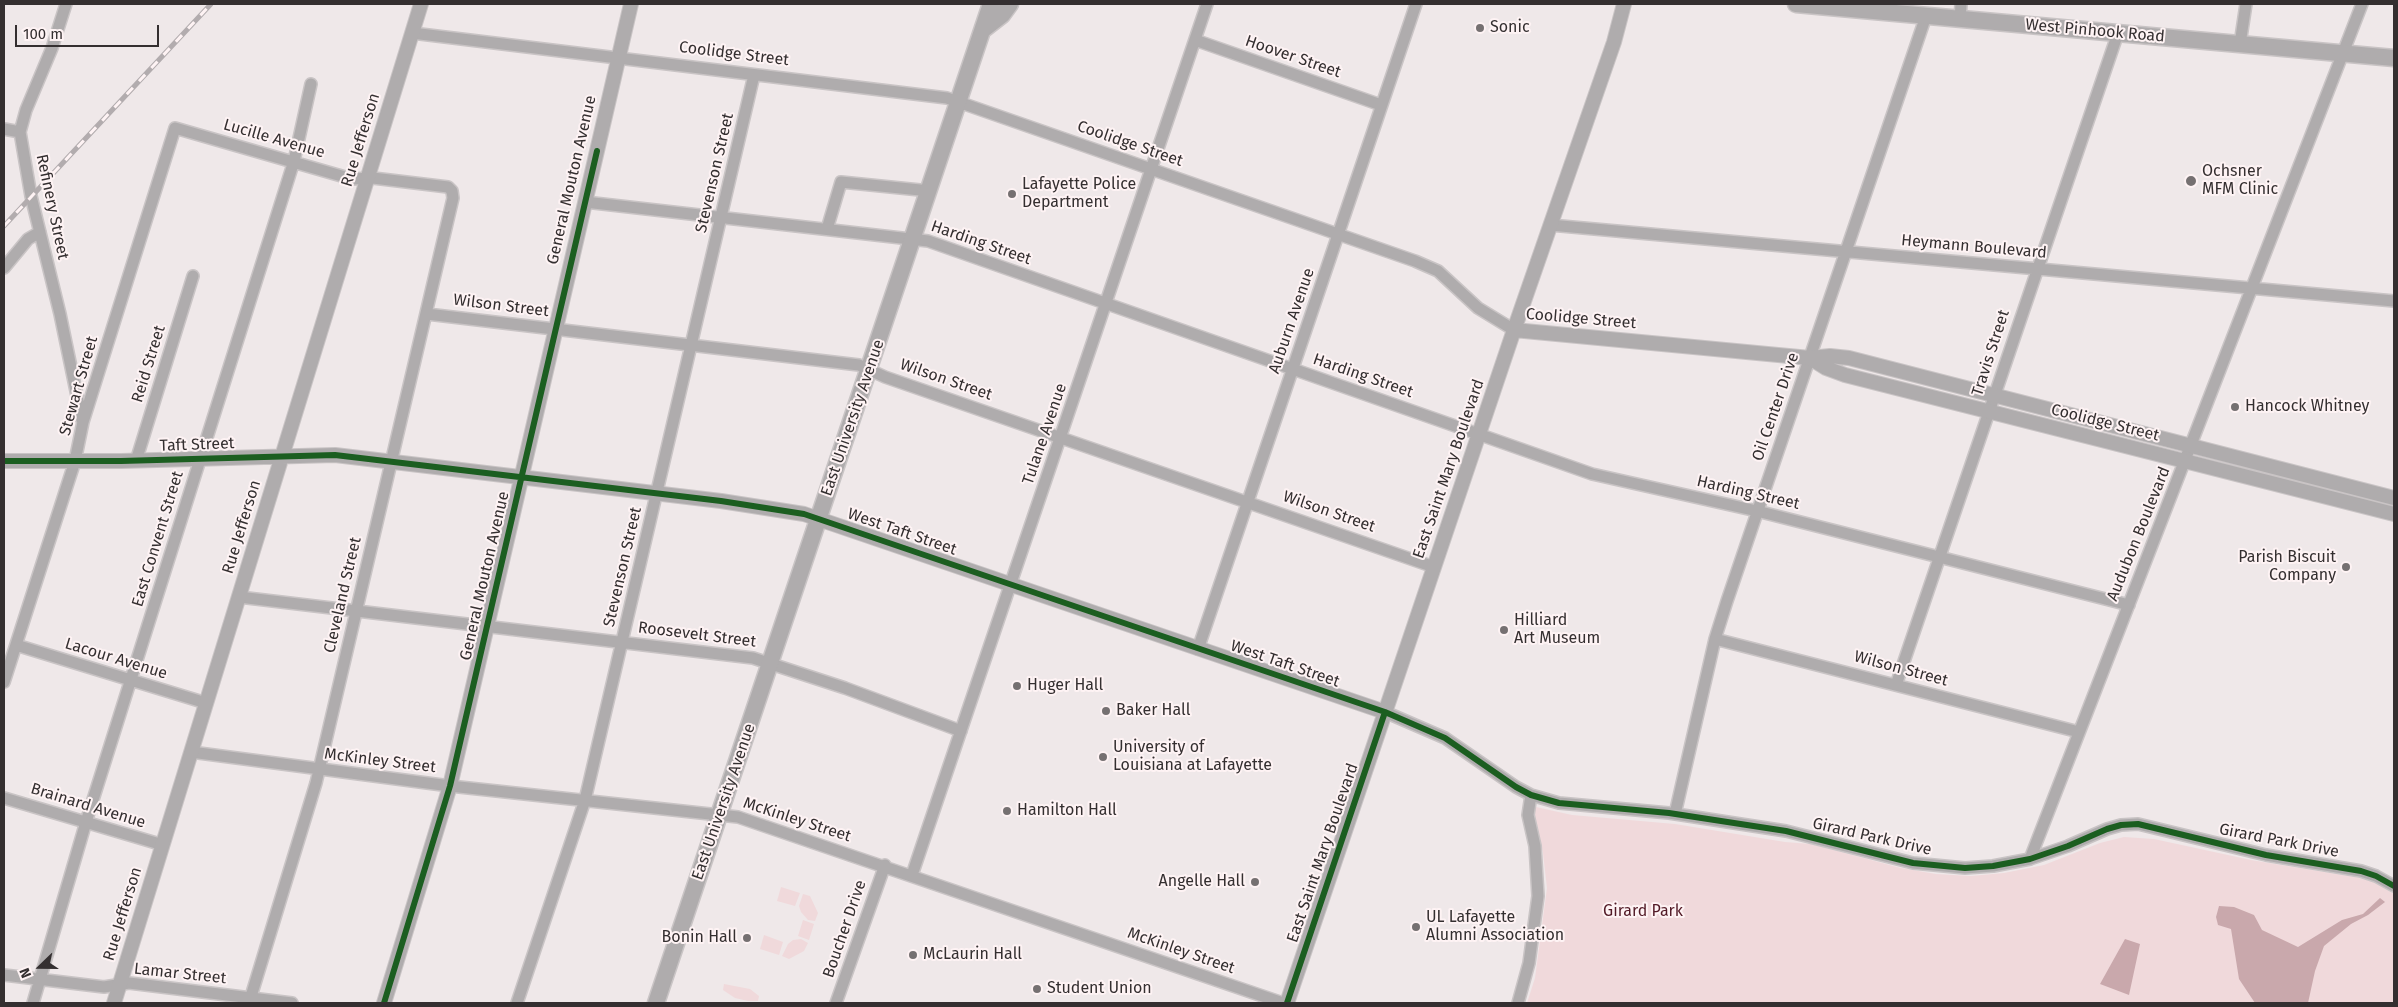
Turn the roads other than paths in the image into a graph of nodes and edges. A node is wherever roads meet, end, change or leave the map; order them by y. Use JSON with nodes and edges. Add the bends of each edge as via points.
{"nodes":[{"id":1,"x":66,"y":4,"type":"edge"},
{"id":2,"x":421,"y":4,"type":"edge"},
{"id":3,"x":632,"y":4,"type":"edge"},
{"id":4,"x":991,"y":4,"type":"edge"},
{"id":5,"x":1010,"y":4,"type":"edge"},
{"id":6,"x":1207,"y":4,"type":"edge"},
{"id":7,"x":1416,"y":4,"type":"edge"},
{"id":8,"x":1624,"y":4,"type":"edge"},
{"id":9,"x":1796,"y":4,"type":"edge"},
{"id":10,"x":2246,"y":4,"type":"edge"},
{"id":11,"x":2362,"y":4,"type":"edge"},
{"id":12,"x":1835,"y":6,"type":"edge"},
{"id":13,"x":1960,"y":12,"type":"edge"},
{"id":14,"x":1926,"y":16,"type":"junction"},
{"id":15,"x":984,"y":29,"type":"junction"},
{"id":16,"x":412,"y":33,"type":"junction"},
{"id":17,"x":2118,"y":33,"type":"junction"},
{"id":18,"x":1195,"y":40,"type":"junction"},
{"id":19,"x":2240,"y":44,"type":"junction"},
{"id":20,"x":2343,"y":54,"type":"junction"},
{"id":21,"x":618,"y":58,"type":"junction"},
{"id":22,"x":2394,"y":58,"type":"edge"},
{"id":23,"x":754,"y":75,"type":"junction"},
{"id":24,"x":311,"y":84,"type":"dead end"},
{"id":25,"x":959,"y":102,"type":"junction"},
{"id":26,"x":1381,"y":105,"type":"junction"},
{"id":27,"x":175,"y":128,"type":"joint"},
{"id":28,"x":4,"y":129,"type":"edge"},
{"id":29,"x":20,"y":132,"type":"junction"},
{"id":30,"x":294,"y":161,"type":"junction"},
{"id":31,"x":1150,"y":169,"type":"junction"},
{"id":32,"x":368,"y":178,"type":"junction"},
{"id":33,"x":452,"y":191,"type":"joint"},
{"id":34,"x":930,"y":191,"type":"junction"},
{"id":35,"x":585,"y":202,"type":"junction"},
{"id":36,"x":721,"y":217,"type":"junction"},
{"id":37,"x":1550,"y":225,"type":"junction"},
{"id":38,"x":827,"y":228,"type":"junction"},
{"id":39,"x":40,"y":232,"type":"junction"},
{"id":40,"x":1338,"y":234,"type":"junction"},
{"id":41,"x":914,"y":238,"type":"junction"},
{"id":42,"x":1845,"y":252,"type":"junction"},
{"id":43,"x":4,"y":268,"type":"edge"},
{"id":44,"x":2036,"y":269,"type":"junction"},
{"id":45,"x":193,"y":276,"type":"dead end"},
{"id":46,"x":2252,"y":288,"type":"junction"},
{"id":47,"x":2394,"y":301,"type":"edge"},
{"id":48,"x":1106,"y":303,"type":"junction"},
{"id":49,"x":427,"y":314,"type":"junction"},
{"id":50,"x":555,"y":329,"type":"junction"},
{"id":51,"x":1514,"y":330,"type":"junction"},
{"id":52,"x":692,"y":345,"type":"junction"},
{"id":53,"x":1810,"y":358,"type":"junction"},
{"id":54,"x":1293,"y":368,"type":"junction"},
{"id":55,"x":870,"y":370,"type":"junction"},
{"id":56,"x":1995,"y":395,"type":"junction"},
{"id":57,"x":1989,"y":412,"type":"junction"},
{"id":58,"x":83,"y":422,"type":"junction"},
{"id":59,"x":1479,"y":434,"type":"junction"},
{"id":60,"x":1062,"y":437,"type":"junction"},
{"id":61,"x":2191,"y":447,"type":"junction"},
{"id":62,"x":281,"y":456,"type":"junction"},
{"id":63,"x":200,"y":458,"type":"junction"},
{"id":64,"x":392,"y":460,"type":"junction"},
{"id":65,"x":4,"y":461,"type":"edge"},
{"id":66,"x":75,"y":461,"type":"junction"},
{"id":67,"x":136,"y":461,"type":"junction"},
{"id":68,"x":2185,"y":462,"type":"junction"},
{"id":69,"x":521,"y":478,"type":"junction"},
{"id":70,"x":657,"y":493,"type":"junction"},
{"id":71,"x":2394,"y":498,"type":"edge"},
{"id":72,"x":1248,"y":501,"type":"junction"},
{"id":73,"x":1757,"y":511,"type":"junction"},
{"id":74,"x":2394,"y":514,"type":"edge"},
{"id":75,"x":819,"y":519,"type":"junction"},
{"id":76,"x":1940,"y":557,"type":"junction"},
{"id":77,"x":1434,"y":567,"type":"junction"},
{"id":78,"x":1011,"y":584,"type":"junction"},
{"id":79,"x":239,"y":596,"type":"junction"},
{"id":80,"x":2128,"y":605,"type":"junction"},
{"id":81,"x":356,"y":610,"type":"junction"},
{"id":82,"x":487,"y":628,"type":"junction"},
{"id":83,"x":1715,"y":639,"type":"junction"},
{"id":84,"x":622,"y":642,"type":"junction"},
{"id":85,"x":16,"y":645,"type":"junction"},
{"id":86,"x":1198,"y":648,"type":"junction"},
{"id":87,"x":771,"y":663,"type":"junction"},
{"id":88,"x":131,"y":680,"type":"junction"},
{"id":89,"x":4,"y":682,"type":"edge"},
{"id":90,"x":1896,"y":685,"type":"junction"},
{"id":91,"x":206,"y":704,"type":"junction"},
{"id":92,"x":1385,"y":712,"type":"junction"},
{"id":93,"x":961,"y":731,"type":"junction"},
{"id":94,"x":2079,"y":732,"type":"junction"},
{"id":95,"x":191,"y":752,"type":"junction"},
{"id":96,"x":318,"y":770,"type":"junction"},
{"id":97,"x":450,"y":786,"type":"junction"},
{"id":98,"x":1531,"y":795,"type":"junction"},
{"id":99,"x":4,"y":798,"type":"edge"},
{"id":100,"x":585,"y":800,"type":"junction"},
{"id":101,"x":1675,"y":814,"type":"junction"},
{"id":102,"x":720,"y":815,"type":"junction"},
{"id":103,"x":86,"y":822,"type":"junction"},
{"id":104,"x":163,"y":845,"type":"junction"},
{"id":105,"x":2030,"y":859,"type":"junction"},
{"id":106,"x":885,"y":865,"type":"junction"},
{"id":107,"x":912,"y":875,"type":"junction"},
{"id":108,"x":2394,"y":886,"type":"edge"},
{"id":109,"x":4,"y":975,"type":"edge"},
{"id":110,"x":40,"y":979,"type":"junction"},
{"id":111,"x":120,"y":984,"type":"junction"},
{"id":112,"x":250,"y":1001,"type":"edge"},
{"id":113,"x":33,"y":1003,"type":"edge"},
{"id":114,"x":114,"y":1003,"type":"edge"},
{"id":115,"x":292,"y":1003,"type":"edge"},
{"id":116,"x":384,"y":1003,"type":"edge"},
{"id":117,"x":517,"y":1003,"type":"edge"},
{"id":118,"x":656,"y":1003,"type":"edge"},
{"id":119,"x":836,"y":1003,"type":"edge"},
{"id":120,"x":1283,"y":1003,"type":"edge"},
{"id":121,"x":1287,"y":1003,"type":"edge"},
{"id":122,"x":1518,"y":1003,"type":"edge"}],
"edges":[{"from":1,"to":29,"type":"street","name":"Refinery Street"},
{"from":2,"to":16,"type":"street","name":"Rue Jefferson"},
{"from":3,"to":21,"type":"street","name":"General Mouton Avenue"},
{"from":4,"to":15,"type":"main road","name":"East University Avenue"},
{"from":5,"to":15,"type":"main road"},
{"from":6,"to":18,"type":"street","name":"Tulane Avenue"},
{"from":7,"to":26,"type":"street","name":"Auburn Avenue"},
{"from":8,"to":37,"type":"street","name":"East Saint Mary Boulevard","via":[[1614,42]]},
{"from":9,"to":12,"type":"main road","name":"West Pinhook Road"},
{"from":10,"to":19,"type":"street"},
{"from":11,"to":20,"type":"street","name":"Audubon Boulevard"},
{"from":12,"to":14,"type":"main road","name":"West Pinhook Road"},
{"from":13,"to":14,"type":"main road","name":"West Pinhook Road"},
{"from":13,"to":17,"type":"main road","name":"West Pinhook Road"},
{"from":14,"to":42,"type":"street","name":"Oil Center Drive"},
{"from":15,"to":25,"type":"main road","name":"East University Avenue"},
{"from":16,"to":21,"type":"street","name":"Coolidge Street"},
{"from":16,"to":32,"type":"street","name":"Rue Jefferson"},
{"from":17,"to":19,"type":"main road","name":"West Pinhook Road"},
{"from":17,"to":44,"type":"street","name":"Travis Street"},
{"from":18,"to":26,"type":"street","name":"Hoover Street"},
{"from":18,"to":31,"type":"street","name":"Tulane Avenue"},
{"from":19,"to":20,"type":"main road","name":"West Pinhook Road"},
{"from":20,"to":22,"type":"main road","name":"West Pinhook Road"},
{"from":20,"to":46,"type":"street","name":"Audubon Boulevard"},
{"from":21,"to":23,"type":"street","name":"Coolidge Street"},
{"from":21,"to":35,"type":"street","name":"General Mouton Avenue"},
{"from":23,"to":25,"type":"street","name":"Coolidge Street"},
{"from":23,"to":36,"type":"street","name":"Stevenson Street"},
{"from":24,"to":30,"type":"street","name":"East Convent Street"},
{"from":25,"to":31,"type":"street","name":"Coolidge Street"},
{"from":25,"to":34,"type":"main road","name":"East University Avenue"},
{"from":26,"to":40,"type":"street","name":"Auburn Avenue"},
{"from":27,"to":30,"type":"street","name":"Lucille Avenue"},
{"from":27,"to":58,"type":"street","name":"Stewart Street"},
{"from":28,"to":29,"type":"street"},
{"from":29,"to":39,"type":"street","name":"Refinery Street"},
{"from":30,"to":32,"type":"street","name":"Lucille Avenue","via":[[352,179]]},
{"from":30,"to":63,"type":"street","name":"East Convent Street"},
{"from":31,"to":40,"type":"street","name":"Coolidge Street"},
{"from":31,"to":48,"type":"street","name":"Tulane Avenue"},
{"from":32,"to":33,"type":"street","name":"Lucille Avenue","via":[[443,185]]},
{"from":32,"to":62,"type":"street","name":"Rue Jefferson"},
{"from":33,"to":49,"type":"street","name":"Cleveland Street"},
{"from":34,"to":38,"type":"street","via":[[841,182]]},
{"from":34,"to":41,"type":"main road","name":"East University Avenue"},
{"from":35,"to":36,"type":"street","name":"Harding Street"},
{"from":35,"to":50,"type":"street","name":"General Mouton Avenue"},
{"from":36,"to":38,"type":"street","name":"Harding Street"},
{"from":36,"to":52,"type":"street","name":"Stevenson Street"},
{"from":37,"to":42,"type":"street","name":"Heymann Boulevard"},
{"from":37,"to":51,"type":"street","name":"East Saint Mary Boulevard"},
{"from":38,"to":41,"type":"street","name":"Harding Street"},
{"from":39,"to":43,"type":"street","via":[[28,239]]},
{"from":39,"to":58,"type":"street","name":"Refinery Street"},
{"from":40,"to":51,"type":"street","name":"Coolidge Street","via":[[1438,271],[1478,308]]},
{"from":40,"to":54,"type":"street","name":"Auburn Avenue"},
{"from":41,"to":48,"type":"street","name":"Harding Street"},
{"from":41,"to":55,"type":"main road","name":"East University Avenue"},
{"from":42,"to":44,"type":"street","name":"Heymann Boulevard"},
{"from":42,"to":53,"type":"street","name":"Oil Center Drive"},
{"from":44,"to":46,"type":"street","name":"Heymann Boulevard"},
{"from":44,"to":56,"type":"street","name":"Travis Street"},
{"from":45,"to":67,"type":"street","name":"Reid Street"},
{"from":46,"to":47,"type":"street","name":"Heymann Boulevard"},
{"from":46,"to":61,"type":"street","name":"Audubon Boulevard"},
{"from":48,"to":54,"type":"street","name":"Harding Street"},
{"from":48,"to":60,"type":"street","name":"Tulane Avenue"},
{"from":49,"to":50,"type":"street","name":"Wilson Street"},
{"from":49,"to":64,"type":"street","name":"Cleveland Street"},
{"from":50,"to":52,"type":"street","name":"Wilson Street"},
{"from":50,"to":69,"type":"street","name":"General Mouton Avenue"},
{"from":51,"to":53,"type":"street","name":"Coolidge Street"},
{"from":51,"to":59,"type":"street","name":"East Saint Mary Boulevard"},
{"from":52,"to":55,"type":"street","name":"Wilson Street","via":[[853,364]]},
{"from":52,"to":70,"type":"street","name":"Stevenson Street"},
{"from":53,"to":56,"type":"street","name":"Coolidge Street","via":[[1850,358]]},
{"from":53,"to":57,"type":"street","name":"Coolidge Street","via":[[1844,375]]},
{"from":53,"to":73,"type":"street","name":"Oil Center Drive"},
{"from":54,"to":59,"type":"street","name":"Harding Street"},
{"from":54,"to":72,"type":"street","name":"Auburn Avenue"},
{"from":55,"to":60,"type":"street","name":"Wilson Street"},
{"from":55,"to":75,"type":"main road","name":"East University Avenue"},
{"from":56,"to":57,"type":"street","name":"Travis Street"},
{"from":56,"to":61,"type":"street","name":"Coolidge Street"},
{"from":57,"to":68,"type":"street","name":"Coolidge Street"},
{"from":57,"to":76,"type":"street","name":"Travis Street"},
{"from":58,"to":66,"type":"street","name":"Stewart Street"},
{"from":59,"to":73,"type":"street","name":"Harding Street","via":[[1613,480]]},
{"from":59,"to":77,"type":"street","name":"East Saint Mary Boulevard"},
{"from":60,"to":72,"type":"street","name":"Wilson Street"},
{"from":60,"to":78,"type":"street","name":"Tulane Avenue"},
{"from":61,"to":68,"type":"street","name":"Audubon Boulevard"},
{"from":61,"to":71,"type":"street","name":"Coolidge Street"},
{"from":62,"to":63,"type":"street","name":"Taft Street"},
{"from":62,"to":64,"type":"street","name":"Taft Street","via":[[336,455]]},
{"from":62,"to":79,"type":"street","name":"Rue Jefferson"},
{"from":63,"to":67,"type":"street","name":"Taft Street"},
{"from":63,"to":88,"type":"street","name":"East Convent Street"},
{"from":64,"to":69,"type":"street","name":"West Taft Street"},
{"from":64,"to":81,"type":"street","name":"Cleveland Street"},
{"from":65,"to":66,"type":"street","name":"Taft Street"},
{"from":66,"to":67,"type":"street","name":"Taft Street"},
{"from":66,"to":85,"type":"street","name":"Stewart Street"},
{"from":68,"to":74,"type":"street","name":"Coolidge Street"},
{"from":68,"to":80,"type":"street","name":"Audubon Boulevard"},
{"from":69,"to":70,"type":"street","name":"West Taft Street"},
{"from":69,"to":82,"type":"street","name":"General Mouton Avenue"},
{"from":70,"to":75,"type":"street","name":"West Taft Street","via":[[804,514]]},
{"from":70,"to":84,"type":"street","name":"Stevenson Street"},
{"from":72,"to":77,"type":"street","name":"Wilson Street"},
{"from":72,"to":86,"type":"street","name":"Auburn Avenue"},
{"from":73,"to":76,"type":"street","name":"Harding Street"},
{"from":73,"to":83,"type":"street","name":"Oil Center Drive"},
{"from":75,"to":78,"type":"street","name":"West Taft Street"},
{"from":75,"to":87,"type":"main road","name":"East University Avenue"},
{"from":76,"to":80,"type":"street","name":"Harding Street"},
{"from":76,"to":90,"type":"street","name":"Travis Street"},
{"from":77,"to":92,"type":"street","name":"East Saint Mary Boulevard"},
{"from":78,"to":86,"type":"street","name":"West Taft Street"},
{"from":78,"to":93,"type":"street","name":"Tulane Avenue"},
{"from":79,"to":81,"type":"street","name":"Roosevelt Street"},
{"from":79,"to":91,"type":"street","name":"Rue Jefferson"},
{"from":80,"to":94,"type":"street","name":"Audubon Boulevard"},
{"from":81,"to":82,"type":"street","name":"Roosevelt Street"},
{"from":81,"to":96,"type":"street","name":"Cleveland Street"},
{"from":82,"to":84,"type":"street","name":"Roosevelt Street"},
{"from":82,"to":97,"type":"street","name":"General Mouton Avenue"},
{"from":83,"to":90,"type":"street","name":"Wilson Street"},
{"from":83,"to":101,"type":"street","name":"Oil Center Drive"},
{"from":84,"to":87,"type":"street","name":"Roosevelt Street"},
{"from":84,"to":100,"type":"street","name":"Stevenson Street"},
{"from":85,"to":88,"type":"street","name":"Lacour Avenue"},
{"from":85,"to":89,"type":"street","name":"Stewart Street"},
{"from":86,"to":92,"type":"street","name":"West Taft Street"},
{"from":87,"to":93,"type":"street","name":"Roosevelt Street"},
{"from":87,"to":102,"type":"main road","name":"East University Avenue"},
{"from":88,"to":91,"type":"street","name":"Lacour Avenue"},
{"from":88,"to":103,"type":"street","name":"East Convent Street"},
{"from":90,"to":94,"type":"street","name":"Wilson Street"},
{"from":91,"to":95,"type":"street","name":"Rue Jefferson"},
{"from":92,"to":98,"type":"street","name":"Girard Park Drive","via":[[1445,738]]},
{"from":92,"to":121,"type":"street","name":"East Saint Mary Boulevard"},
{"from":93,"to":107,"type":"street","name":"Tulane Avenue"},
{"from":94,"to":105,"type":"street","name":"Audubon Boulevard"},
{"from":95,"to":96,"type":"street","name":"McKinley Street"},
{"from":95,"to":104,"type":"street","name":"Rue Jefferson"},
{"from":96,"to":97,"type":"street","name":"McKinley Street"},
{"from":96,"to":112,"type":"street","name":"Cleveland Street"},
{"from":97,"to":100,"type":"street","name":"McKinley Street"},
{"from":97,"to":116,"type":"street","name":"General Mouton Avenue"},
{"from":98,"to":101,"type":"street","name":"Girard Park Drive","via":[[1559,804]]},
{"from":98,"to":122,"type":"street","via":[[1528,815],[1535,846],[1538,896],[1529,963]]},
{"from":99,"to":103,"type":"street","name":"Brainard Avenue"},
{"from":100,"to":102,"type":"street","name":"McKinley Street"},
{"from":100,"to":117,"type":"street","name":"Stevenson Street"},
{"from":101,"to":105,"type":"street","name":"Girard Park Drive","via":[[1786,831],[1930,866],[1994,866]]},
{"from":102,"to":106,"type":"street","name":"McKinley Street","via":[[738,817]]},
{"from":102,"to":118,"type":"main road","name":"East University Avenue"},
{"from":103,"to":104,"type":"street","name":"Brainard Avenue"},
{"from":103,"to":110,"type":"street","name":"East Convent Street"},
{"from":104,"to":111,"type":"street","name":"Rue Jefferson"},
{"from":105,"to":108,"type":"street","name":"Girard Park Drive","via":[[2107,829],[2138,824],[2266,856],[2361,871]]},
{"from":106,"to":107,"type":"street","name":"McKinley Street"},
{"from":106,"to":119,"type":"street","name":"Boucher Drive"},
{"from":107,"to":120,"type":"street","name":"McKinley Street"},
{"from":109,"to":110,"type":"street","name":"Lamar Street"},
{"from":110,"to":111,"type":"street","name":"Lamar Street","via":[[104,987]]},
{"from":110,"to":113,"type":"street","name":"East Convent Street"},
{"from":111,"to":112,"type":"street","name":"Lamar Street"},
{"from":111,"to":114,"type":"street","name":"Rue Jefferson"},
{"from":112,"to":115,"type":"street","name":"Lamar Street"}]}
